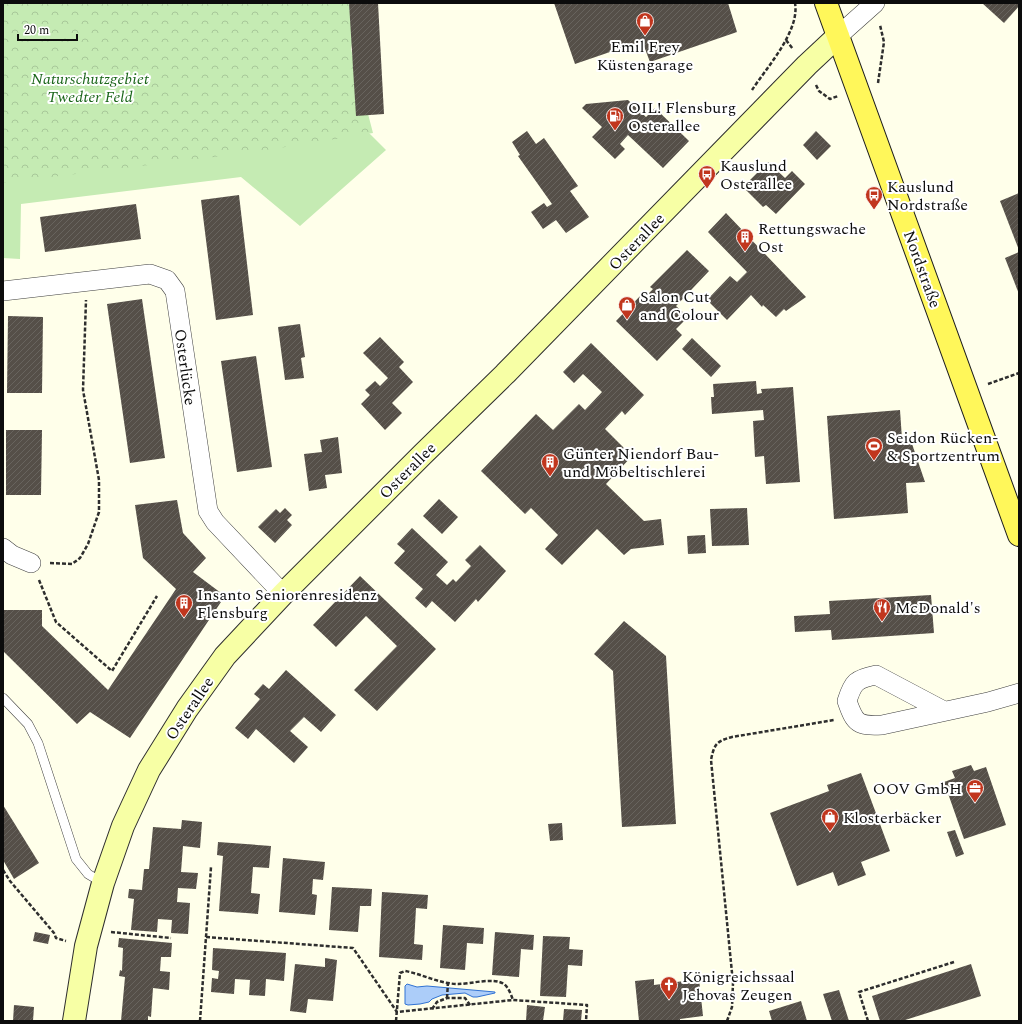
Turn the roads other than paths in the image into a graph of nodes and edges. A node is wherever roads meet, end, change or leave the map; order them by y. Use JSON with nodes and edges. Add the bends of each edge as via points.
{"nodes":[{"id":1,"x":826,"y":3,"type":"edge"},
{"id":2,"x":875,"y":3,"type":"edge"},
{"id":3,"x":838,"y":36,"type":"junction"},
{"id":4,"x":3,"y":291,"type":"edge"},
{"id":5,"x":1019,"y":535,"type":"edge"},
{"id":6,"x":3,"y":548,"type":"edge"},
{"id":7,"x":32,"y":563,"type":"road end"},
{"id":8,"x":283,"y":594,"type":"junction"},
{"id":9,"x":1019,"y":693,"type":"edge"},
{"id":10,"x":3,"y":698,"type":"edge"},
{"id":11,"x":944,"y":711,"type":"dead end"},
{"id":12,"x":103,"y":882,"type":"junction"},
{"id":13,"x":74,"y":1021,"type":"edge"}],
"edges":[{"from":1,"to":3,"type":"main road","name":"Nordstraße"},
{"from":2,"to":3,"type":"street","name":"Osterallee"},
{"from":3,"to":5,"type":"main road","name":"Nordstraße"},
{"from":3,"to":8,"type":"street","name":"Osterallee","via":[[505,374]]},
{"from":4,"to":8,"type":"street","name":"Osterlücke","via":[[150,274],[167,280],[175,290],[208,511],[215,522]]},
{"from":6,"to":7,"type":"street","via":[[12,555]]},
{"from":8,"to":12,"type":"street","name":"Osterallee","via":[[225,656],[187,709],[149,770]]},
{"from":9,"to":11,"type":"street"},
{"from":10,"to":12,"type":"lane","via":[[28,724],[38,743],[76,859],[88,874]]},
{"from":12,"to":13,"type":"street","name":"Osterallee","via":[[89,936]]}]}
